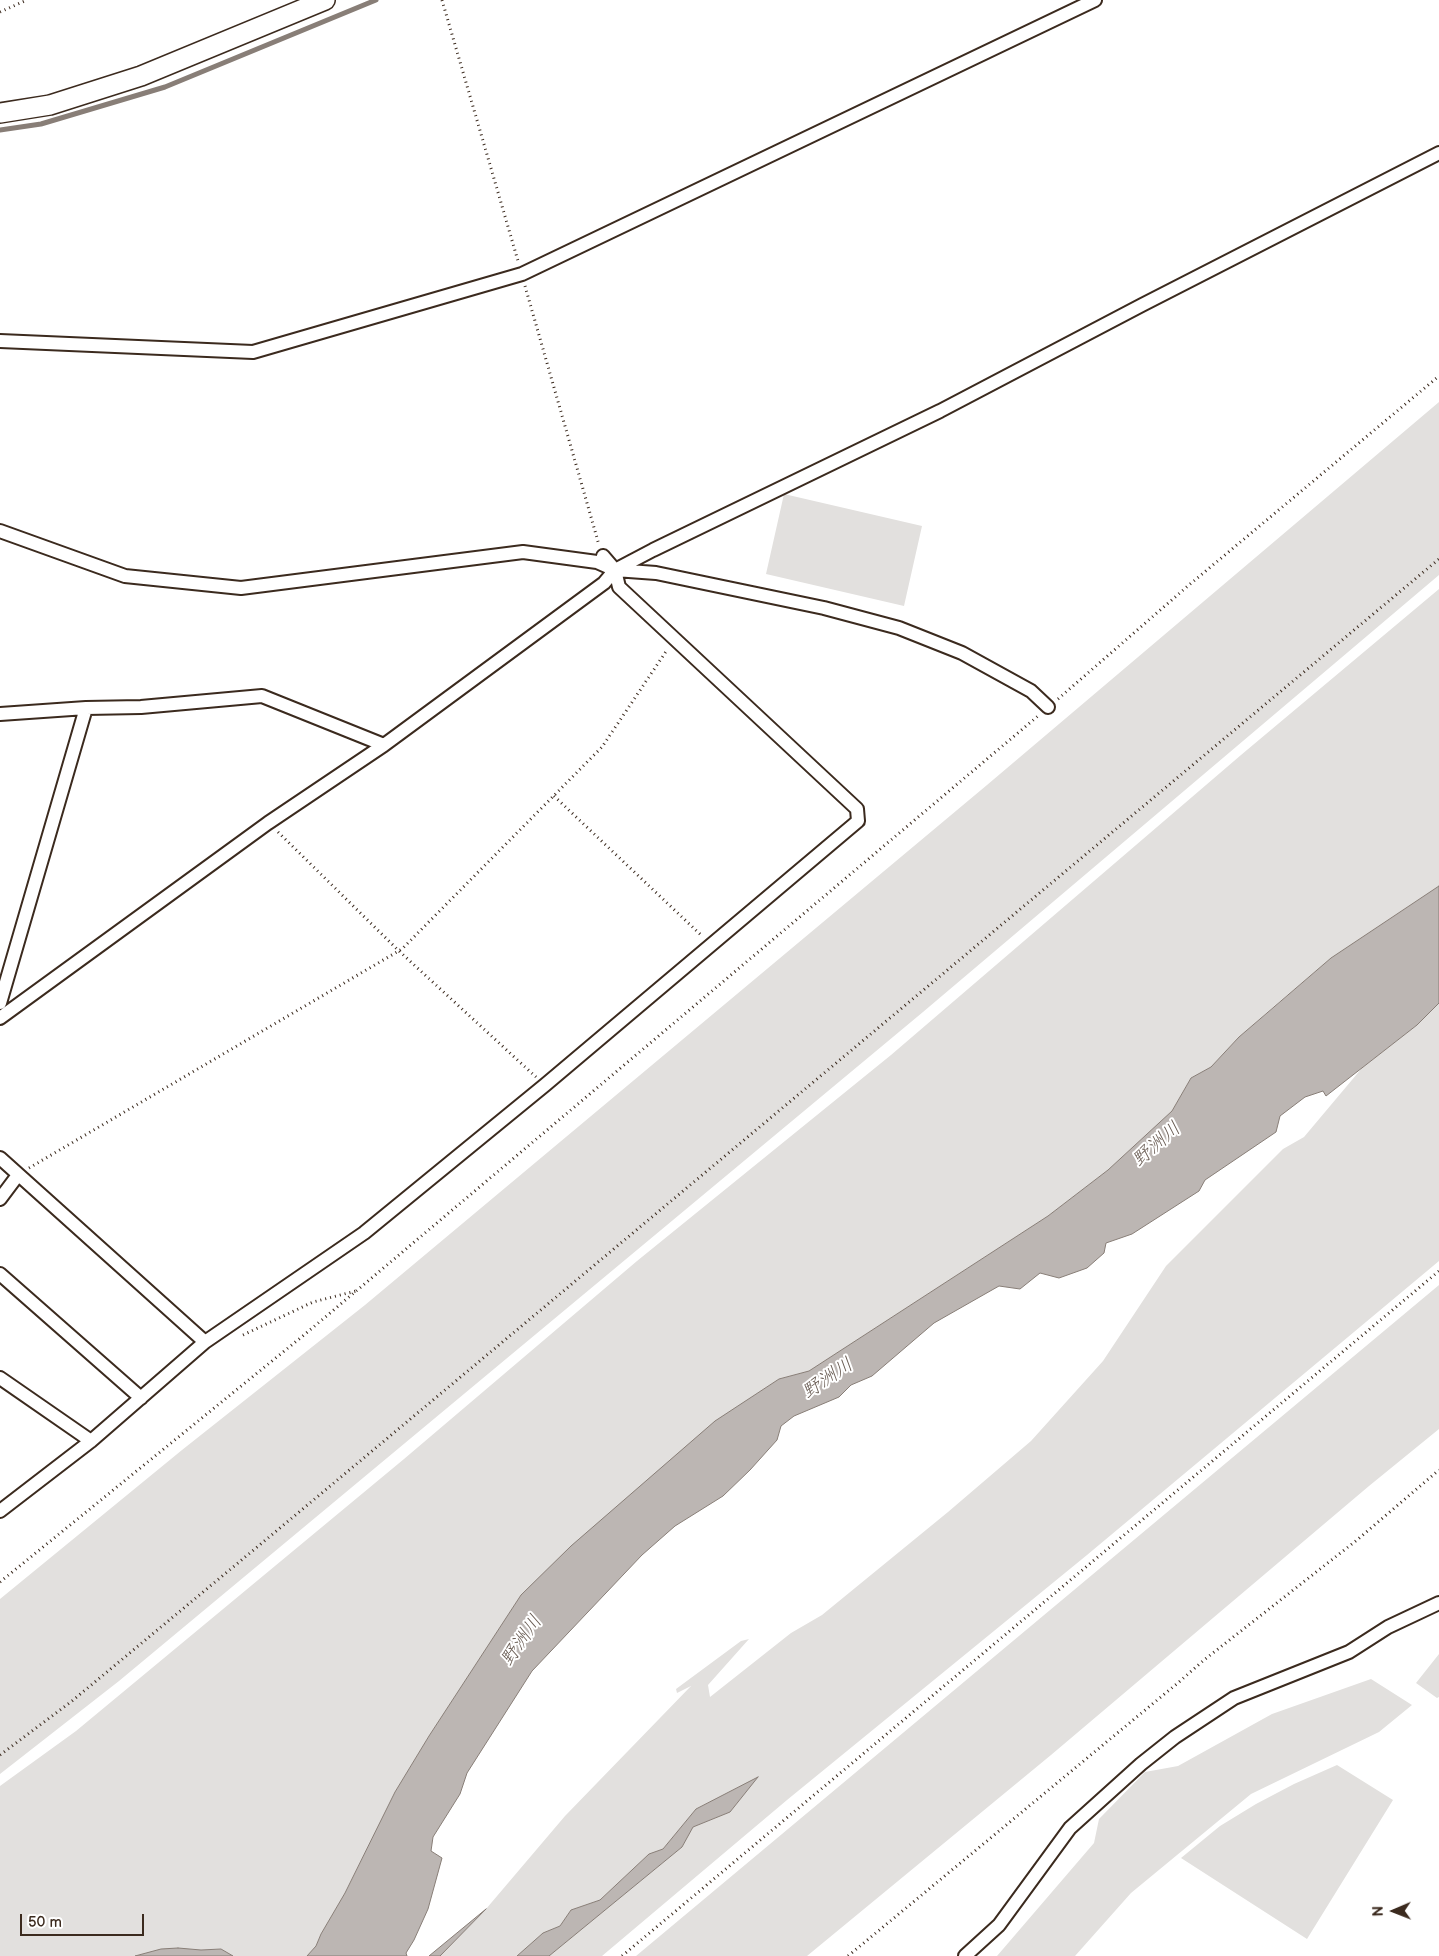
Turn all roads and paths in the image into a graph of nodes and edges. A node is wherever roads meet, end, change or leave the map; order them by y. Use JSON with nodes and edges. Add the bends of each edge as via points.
{"nodes":[{"id":1,"x":26,"y":0,"type":"edge"},
{"id":2,"x":325,"y":0,"type":"edge"},
{"id":3,"x":1095,"y":0,"type":"edge"},
{"id":4,"x":0,"y":12,"type":"edge"},
{"id":5,"x":0,"y":114,"type":"edge"},
{"id":6,"x":1439,"y":153,"type":"edge"},
{"id":7,"x":0,"y":341,"type":"edge"},
{"id":8,"x":1439,"y":376,"type":"edge"},
{"id":9,"x":0,"y":531,"type":"edge"},
{"id":10,"x":603,"y":556,"type":"dead end"},
{"id":11,"x":1439,"y":559,"type":"edge"},
{"id":12,"x":615,"y":570,"type":"junction"},
{"id":13,"x":675,"y":639,"type":"junction"},
{"id":14,"x":1048,"y":707,"type":"junction"},
{"id":15,"x":86,"y":708,"type":"junction"},
{"id":16,"x":0,"y":714,"type":"edge"},
{"id":17,"x":384,"y":745,"type":"junction"},
{"id":18,"x":554,"y":796,"type":"junction"},
{"id":19,"x":268,"y":823,"type":"junction"},
{"id":20,"x":712,"y":945,"type":"junction"},
{"id":21,"x":398,"y":951,"type":"junction"},
{"id":22,"x":0,"y":1003,"type":"edge"},
{"id":23,"x":0,"y":1018,"type":"edge"},
{"id":24,"x":546,"y":1085,"type":"junction"},
{"id":25,"x":0,"y":1158,"type":"edge"},
{"id":26,"x":18,"y":1174,"type":"junction"},
{"id":27,"x":0,"y":1199,"type":"edge"},
{"id":28,"x":1439,"y":1271,"type":"edge"},
{"id":29,"x":0,"y":1274,"type":"edge"},
{"id":30,"x":356,"y":1291,"type":"junction"},
{"id":31,"x":241,"y":1336,"type":"dead end"},
{"id":32,"x":206,"y":1342,"type":"junction"},
{"id":33,"x":0,"y":1378,"type":"edge"},
{"id":34,"x":141,"y":1398,"type":"junction"},
{"id":35,"x":91,"y":1441,"type":"junction"},
{"id":36,"x":1439,"y":1470,"type":"edge"},
{"id":37,"x":0,"y":1510,"type":"edge"},
{"id":38,"x":0,"y":1582,"type":"edge"},
{"id":39,"x":1439,"y":1603,"type":"edge"},
{"id":40,"x":0,"y":1755,"type":"edge"},
{"id":41,"x":622,"y":1956,"type":"edge"},
{"id":42,"x":848,"y":1956,"type":"edge"},
{"id":43,"x":965,"y":1956,"type":"edge"}],
"edges":[{"from":1,"to":4,"type":"path"},
{"from":2,"to":5,"type":"street","via":[[141,76],[50,105]]},
{"from":3,"to":7,"type":"street","via":[[522,274],[253,352]]},
{"from":6,"to":12,"type":"street","via":[[940,411]]},
{"from":8,"to":14,"type":"path"},
{"from":9,"to":12,"type":"street","via":[[125,576],[241,588],[523,552],[597,562]]},
{"from":10,"to":12,"type":"street"},
{"from":11,"to":40,"type":"path","via":[[223,1575]]},
{"from":12,"to":13,"type":"street","via":[[619,587]]},
{"from":12,"to":14,"type":"street","via":[[656,573],[824,608],[899,628],[962,652],[1031,691]]},
{"from":12,"to":17,"type":"street","via":[[604,584]]},
{"from":13,"to":18,"type":"path","via":[[602,747]]},
{"from":13,"to":20,"type":"street","via":[[857,809],[858,821]]},
{"from":14,"to":30,"type":"path"},
{"from":15,"to":16,"type":"street"},
{"from":15,"to":17,"type":"street","via":[[141,707],[262,696]]},
{"from":15,"to":22,"type":"street"},
{"from":17,"to":19,"type":"street"},
{"from":18,"to":20,"type":"path"},
{"from":18,"to":21,"type":"path"},
{"from":19,"to":21,"type":"path"},
{"from":19,"to":23,"type":"street"},
{"from":20,"to":24,"type":"street"},
{"from":21,"to":24,"type":"path"},
{"from":21,"to":26,"type":"path"},
{"from":24,"to":32,"type":"street","via":[[364,1233]]},
{"from":25,"to":26,"type":"street"},
{"from":26,"to":27,"type":"street"},
{"from":26,"to":32,"type":"street"},
{"from":28,"to":41,"type":"path"},
{"from":29,"to":34,"type":"street"},
{"from":30,"to":31,"type":"path","via":[[313,1302]]},
{"from":30,"to":38,"type":"path"},
{"from":32,"to":34,"type":"street"},
{"from":33,"to":35,"type":"street"},
{"from":34,"to":35,"type":"street"},
{"from":35,"to":37,"type":"street"},
{"from":36,"to":42,"type":"path","via":[[1357,1540],[1204,1660]]},
{"from":39,"to":43,"type":"street","via":[[1388,1627],[1349,1652],[1234,1698],[1175,1737],[1070,1828],[999,1925]]}]}
